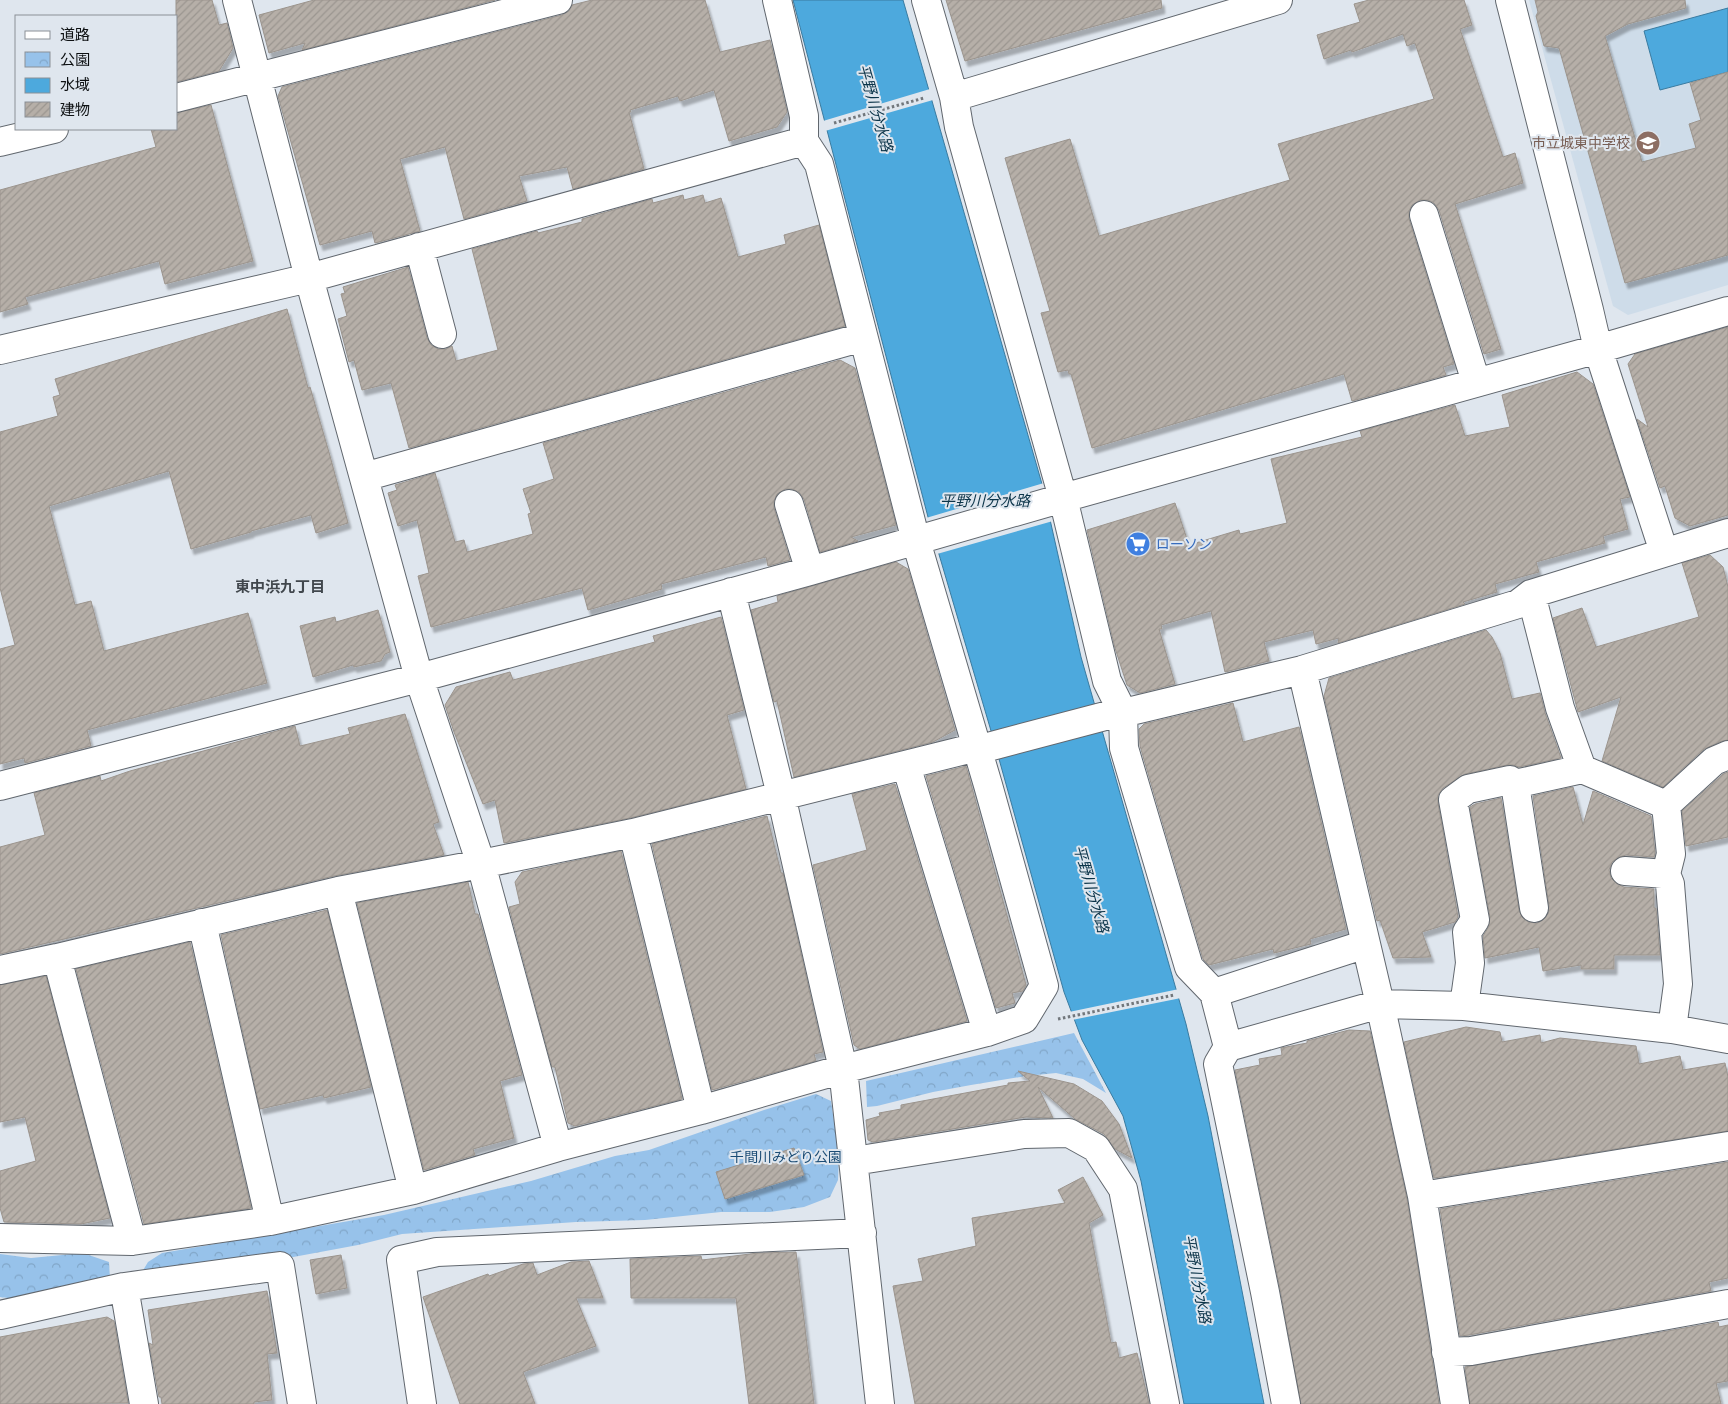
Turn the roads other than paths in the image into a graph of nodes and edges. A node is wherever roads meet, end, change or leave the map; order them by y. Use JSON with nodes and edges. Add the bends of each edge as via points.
{"nodes":[{"id":1,"x":237,"y":0,"type":"edge"},
{"id":2,"x":558,"y":0,"type":"edge"},
{"id":3,"x":777,"y":0,"type":"edge"},
{"id":4,"x":926,"y":0,"type":"edge"},
{"id":5,"x":1278,"y":0,"type":"edge"},
{"id":6,"x":1510,"y":0,"type":"edge"},
{"id":7,"x":256,"y":77,"type":"junction"},
{"id":8,"x":178,"y":97,"type":"edge"},
{"id":9,"x":941,"y":97,"type":"junction"},
{"id":10,"x":50,"y":130,"type":"edge"},
{"id":11,"x":804,"y":141,"type":"junction"},
{"id":12,"x":0,"y":142,"type":"edge"},
{"id":13,"x":1424,"y":215,"type":"dead end"},
{"id":14,"x":419,"y":247,"type":"junction"},
{"id":15,"x":310,"y":278,"type":"junction"},
{"id":16,"x":1728,"y":311,"type":"edge"},
{"id":17,"x":442,"y":334,"type":"dead end"},
{"id":18,"x":863,"y":337,"type":"junction"},
{"id":19,"x":1598,"y":349,"type":"junction"},
{"id":20,"x":0,"y":350,"type":"edge"},
{"id":21,"x":1476,"y":382,"type":"junction"},
{"id":22,"x":364,"y":477,"type":"junction"},
{"id":23,"x":1057,"y":500,"type":"junction"},
{"id":24,"x":789,"y":504,"type":"dead end"},
{"id":25,"x":1727,"y":535,"type":"edge"},
{"id":26,"x":922,"y":539,"type":"junction"},
{"id":27,"x":1664,"y":552,"type":"junction"},
{"id":28,"x":810,"y":572,"type":"junction"},
{"id":29,"x":731,"y":592,"type":"junction"},
{"id":30,"x":1531,"y":594,"type":"junction"},
{"id":31,"x":1302,"y":670,"type":"junction"},
{"id":32,"x":419,"y":678,"type":"junction"},
{"id":33,"x":1116,"y":714,"type":"junction"},
{"id":34,"x":983,"y":747,"type":"junction"},
{"id":35,"x":1728,"y":755,"type":"edge"},
{"id":36,"x":906,"y":765,"type":"junction"},
{"id":37,"x":1582,"y":769,"type":"junction"},
{"id":38,"x":1516,"y":784,"type":"junction"},
{"id":39,"x":0,"y":786,"type":"edge"},
{"id":40,"x":781,"y":795,"type":"junction"},
{"id":41,"x":1666,"y":806,"type":"junction"},
{"id":42,"x":633,"y":833,"type":"junction"},
{"id":43,"x":480,"y":864,"type":"junction"},
{"id":44,"x":1625,"y":871,"type":"dead end"},
{"id":45,"x":1666,"y":874,"type":"junction"},
{"id":46,"x":338,"y":891,"type":"junction"},
{"id":47,"x":1534,"y":908,"type":"dead end"},
{"id":48,"x":202,"y":923,"type":"junction"},
{"id":49,"x":1366,"y":944,"type":"junction"},
{"id":50,"x":57,"y":958,"type":"junction"},
{"id":51,"x":0,"y":970,"type":"edge"},
{"id":52,"x":1214,"y":993,"type":"junction"},
{"id":53,"x":1380,"y":1004,"type":"junction"},
{"id":54,"x":1464,"y":1006,"type":"junction"},
{"id":55,"x":1672,"y":1029,"type":"junction"},
{"id":56,"x":987,"y":1032,"type":"junction"},
{"id":57,"x":1728,"y":1039,"type":"edge"},
{"id":58,"x":1228,"y":1047,"type":"junction"},
{"id":59,"x":843,"y":1069,"type":"junction"},
{"id":60,"x":701,"y":1110,"type":"junction"},
{"id":61,"x":1728,"y":1146,"type":"edge"},
{"id":62,"x":558,"y":1147,"type":"junction"},
{"id":63,"x":854,"y":1161,"type":"junction"},
{"id":64,"x":413,"y":1190,"type":"junction"},
{"id":65,"x":1422,"y":1196,"type":"junction"},
{"id":66,"x":270,"y":1221,"type":"junction"},
{"id":67,"x":862,"y":1233,"type":"junction"},
{"id":68,"x":0,"y":1238,"type":"edge"},
{"id":69,"x":132,"y":1241,"type":"junction"},
{"id":70,"x":124,"y":1287,"type":"junction"},
{"id":71,"x":1728,"y":1304,"type":"edge"},
{"id":72,"x":0,"y":1315,"type":"edge"},
{"id":73,"x":1446,"y":1352,"type":"junction"},
{"id":74,"x":144,"y":1404,"type":"edge"},
{"id":75,"x":302,"y":1404,"type":"edge"},
{"id":76,"x":422,"y":1404,"type":"edge"},
{"id":77,"x":880,"y":1404,"type":"edge"},
{"id":78,"x":1165,"y":1404,"type":"edge"},
{"id":79,"x":1286,"y":1404,"type":"edge"},
{"id":80,"x":1455,"y":1404,"type":"edge"}],
"edges":[{"from":1,"to":7,"type":"street"},
{"from":2,"to":7,"type":"street"},
{"from":3,"to":11,"type":"street","via":[[804,116]]},
{"from":4,"to":9,"type":"street"},
{"from":5,"to":9,"type":"street"},
{"from":6,"to":19,"type":"street"},
{"from":7,"to":8,"type":"street"},
{"from":7,"to":15,"type":"street"},
{"from":9,"to":23,"type":"street","via":[[959,127]]},
{"from":10,"to":12,"type":"street"},
{"from":11,"to":14,"type":"street"},
{"from":11,"to":18,"type":"street","via":[[819,164]]},
{"from":13,"to":21,"type":"street"},
{"from":14,"to":15,"type":"street"},
{"from":14,"to":17,"type":"street"},
{"from":15,"to":20,"type":"street"},
{"from":15,"to":22,"type":"street"},
{"from":16,"to":19,"type":"street"},
{"from":18,"to":22,"type":"street"},
{"from":18,"to":26,"type":"street"},
{"from":19,"to":21,"type":"street"},
{"from":19,"to":27,"type":"street"},
{"from":21,"to":23,"type":"street"},
{"from":22,"to":32,"type":"street"},
{"from":23,"to":26,"type":"street"},
{"from":23,"to":33,"type":"street"},
{"from":24,"to":28,"type":"street"},
{"from":25,"to":27,"type":"street"},
{"from":26,"to":28,"type":"street"},
{"from":26,"to":34,"type":"street"},
{"from":27,"to":30,"type":"street"},
{"from":28,"to":29,"type":"street"},
{"from":29,"to":32,"type":"street"},
{"from":29,"to":40,"type":"street"},
{"from":30,"to":31,"type":"street","via":[[1518,604]]},
{"from":30,"to":37,"type":"street","via":[[1560,708]]},
{"from":31,"to":33,"type":"street"},
{"from":31,"to":49,"type":"street"},
{"from":32,"to":39,"type":"street"},
{"from":32,"to":43,"type":"street"},
{"from":33,"to":34,"type":"street"},
{"from":33,"to":52,"type":"street","via":[[1189,967]]},
{"from":34,"to":36,"type":"street"},
{"from":34,"to":56,"type":"street","via":[[1044,986],[1024,1019]]},
{"from":35,"to":41,"type":"street","via":[[1714,761]]},
{"from":36,"to":40,"type":"street"},
{"from":36,"to":56,"type":"street"},
{"from":37,"to":38,"type":"street"},
{"from":37,"to":41,"type":"street"},
{"from":38,"to":47,"type":"street"},
{"from":38,"to":54,"type":"street","via":[[1510,780],[1468,790],[1452,800],[1475,920],[1468,932],[1470,963]]},
{"from":40,"to":42,"type":"street"},
{"from":40,"to":59,"type":"street"},
{"from":41,"to":45,"type":"street","via":[[1671,854]]},
{"from":42,"to":43,"type":"street"},
{"from":42,"to":60,"type":"street"},
{"from":43,"to":46,"type":"street"},
{"from":43,"to":62,"type":"street"},
{"from":44,"to":45,"type":"street"},
{"from":45,"to":55,"type":"street","via":[[1670,884],[1678,984]]},
{"from":46,"to":48,"type":"street"},
{"from":46,"to":64,"type":"street"},
{"from":48,"to":50,"type":"street"},
{"from":48,"to":66,"type":"street"},
{"from":49,"to":52,"type":"street"},
{"from":49,"to":53,"type":"street"},
{"from":50,"to":51,"type":"street"},
{"from":50,"to":69,"type":"street"},
{"from":52,"to":58,"type":"street"},
{"from":53,"to":54,"type":"street"},
{"from":53,"to":58,"type":"street"},
{"from":53,"to":65,"type":"street"},
{"from":54,"to":55,"type":"street"},
{"from":55,"to":57,"type":"street"},
{"from":56,"to":59,"type":"street"},
{"from":58,"to":79,"type":"street","via":[[1218,1064]]},
{"from":59,"to":60,"type":"street"},
{"from":59,"to":63,"type":"street"},
{"from":60,"to":62,"type":"street"},
{"from":61,"to":65,"type":"street"},
{"from":62,"to":64,"type":"street"},
{"from":63,"to":67,"type":"street"},
{"from":63,"to":78,"type":"street","via":[[1024,1134],[1069,1133],[1096,1148],[1123,1189]]},
{"from":64,"to":66,"type":"street"},
{"from":65,"to":73,"type":"street"},
{"from":66,"to":69,"type":"street"},
{"from":67,"to":76,"type":"street","via":[[436,1252],[401,1260]]},
{"from":67,"to":77,"type":"street"},
{"from":68,"to":69,"type":"street"},
{"from":70,"to":72,"type":"street"},
{"from":70,"to":74,"type":"street"},
{"from":70,"to":75,"type":"street","via":[[280,1266]]},
{"from":71,"to":73,"type":"street","via":[[1471,1351]]},
{"from":73,"to":80,"type":"street"}]}
